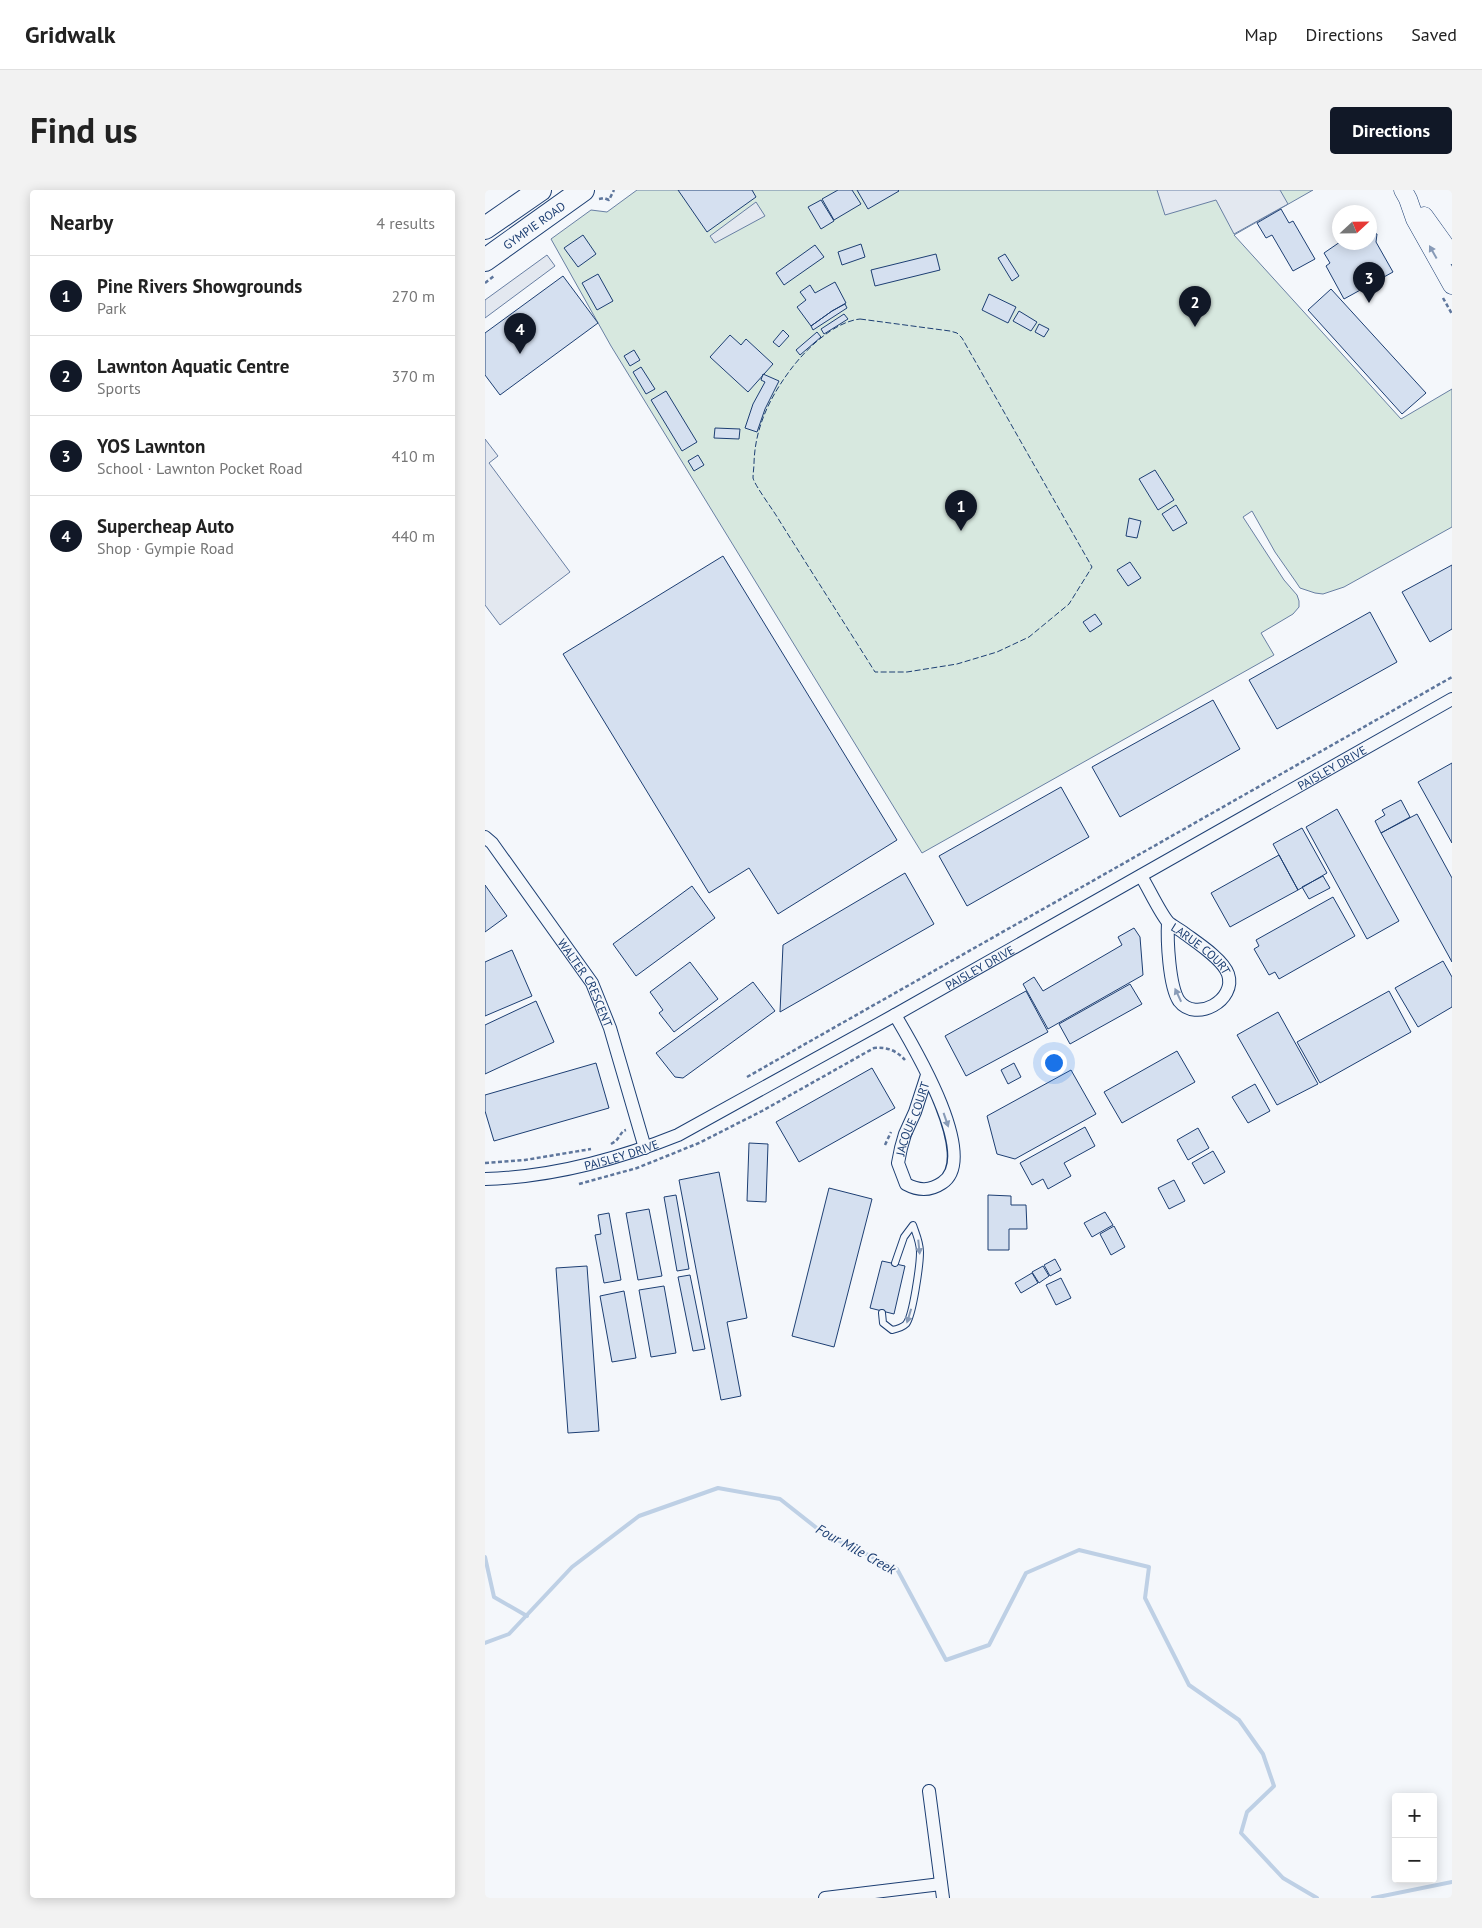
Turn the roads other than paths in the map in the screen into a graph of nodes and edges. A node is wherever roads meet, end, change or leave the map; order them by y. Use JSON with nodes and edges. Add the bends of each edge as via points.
{"nodes":[{"id":1,"x":523,"y":190,"type":"edge"},
{"id":2,"x":540,"y":190,"type":"edge"},
{"id":3,"x":583,"y":190,"type":"edge"},
{"id":4,"x":1405,"y":194,"type":"edge"},
{"id":5,"x":509,"y":211,"type":"junction"},
{"id":6,"x":485,"y":228,"type":"edge"},
{"id":7,"x":1446,"y":238,"type":"edge"},
{"id":8,"x":1452,"y":255,"type":"edge"},
{"id":9,"x":485,"y":260,"type":"edge"},
{"id":10,"x":1450,"y":289,"type":"edge"},
{"id":11,"x":1452,"y":699,"type":"edge"},
{"id":12,"x":485,"y":837,"type":"edge"},
{"id":13,"x":1141,"y":876,"type":"junction"},
{"id":14,"x":1168,"y":922,"type":"junction"},
{"id":15,"x":895,"y":1015,"type":"junction"},
{"id":16,"x":927,"y":1075,"type":"junction"},
{"id":17,"x":645,"y":1148,"type":"junction"},
{"id":18,"x":485,"y":1178,"type":"edge"},
{"id":19,"x":895,"y":1263,"type":"dead end"},
{"id":20,"x":882,"y":1313,"type":"dead end"},
{"id":21,"x":929,"y":1791,"type":"dead end"},
{"id":22,"x":941,"y":1884,"type":"junction"},
{"id":23,"x":825,"y":1898,"type":"edge"},
{"id":24,"x":943,"y":1898,"type":"edge"}],
"edges":[{"from":1,"to":5,"type":"highway","via":[[514,196]]},
{"from":2,"to":5,"type":"highway","name":"GYMPIE ROAD"},
{"from":3,"to":9,"type":"highway","name":"GYMPIE ROAD"},
{"from":4,"to":7,"type":"main road"},
{"from":10,"to":4,"type":"main road","one_way":true},
{"from":5,"to":6,"type":"highway","name":"GYMPIE ROAD"},
{"from":7,"to":8,"type":"main road"},
{"from":11,"to":13,"type":"street","name":"PAISLEY DRIVE"},
{"from":12,"to":17,"type":"street","name":"WALTER CRESCENT","via":[[592,983],[611,1028]]},
{"from":13,"to":14,"type":"street","name":"LARUE COURT"},
{"from":13,"to":15,"type":"street","name":"PAISLEY DRIVE"},
{"from":14,"to":14,"type":"street","name":"LARUE COURT","one_way":true,"via":[[1215,957],[1228,973],[1226,996],[1210,1007],[1191,1009],[1178,999],[1167,941]]},
{"from":15,"to":16,"type":"street","name":"JACQUE COURT"},
{"from":15,"to":17,"type":"street","name":"PAISLEY DRIVE","via":[[711,1118]]},
{"from":16,"to":16,"type":"street","name":"JACQUE COURT","one_way":true,"via":[[937,1092],[955,1158],[946,1181],[925,1190],[906,1184],[898,1163]]},
{"from":17,"to":18,"type":"street","name":"PAISLEY DRIVE","via":[[565,1170]]},
{"from":19,"to":20,"type":"lane","one_way":true,"via":[[904,1237],[913,1225],[920,1251],[909,1320],[892,1330],[883,1323]]},
{"from":21,"to":22,"type":"street"},
{"from":22,"to":23,"type":"street"},
{"from":22,"to":24,"type":"street"}]}
